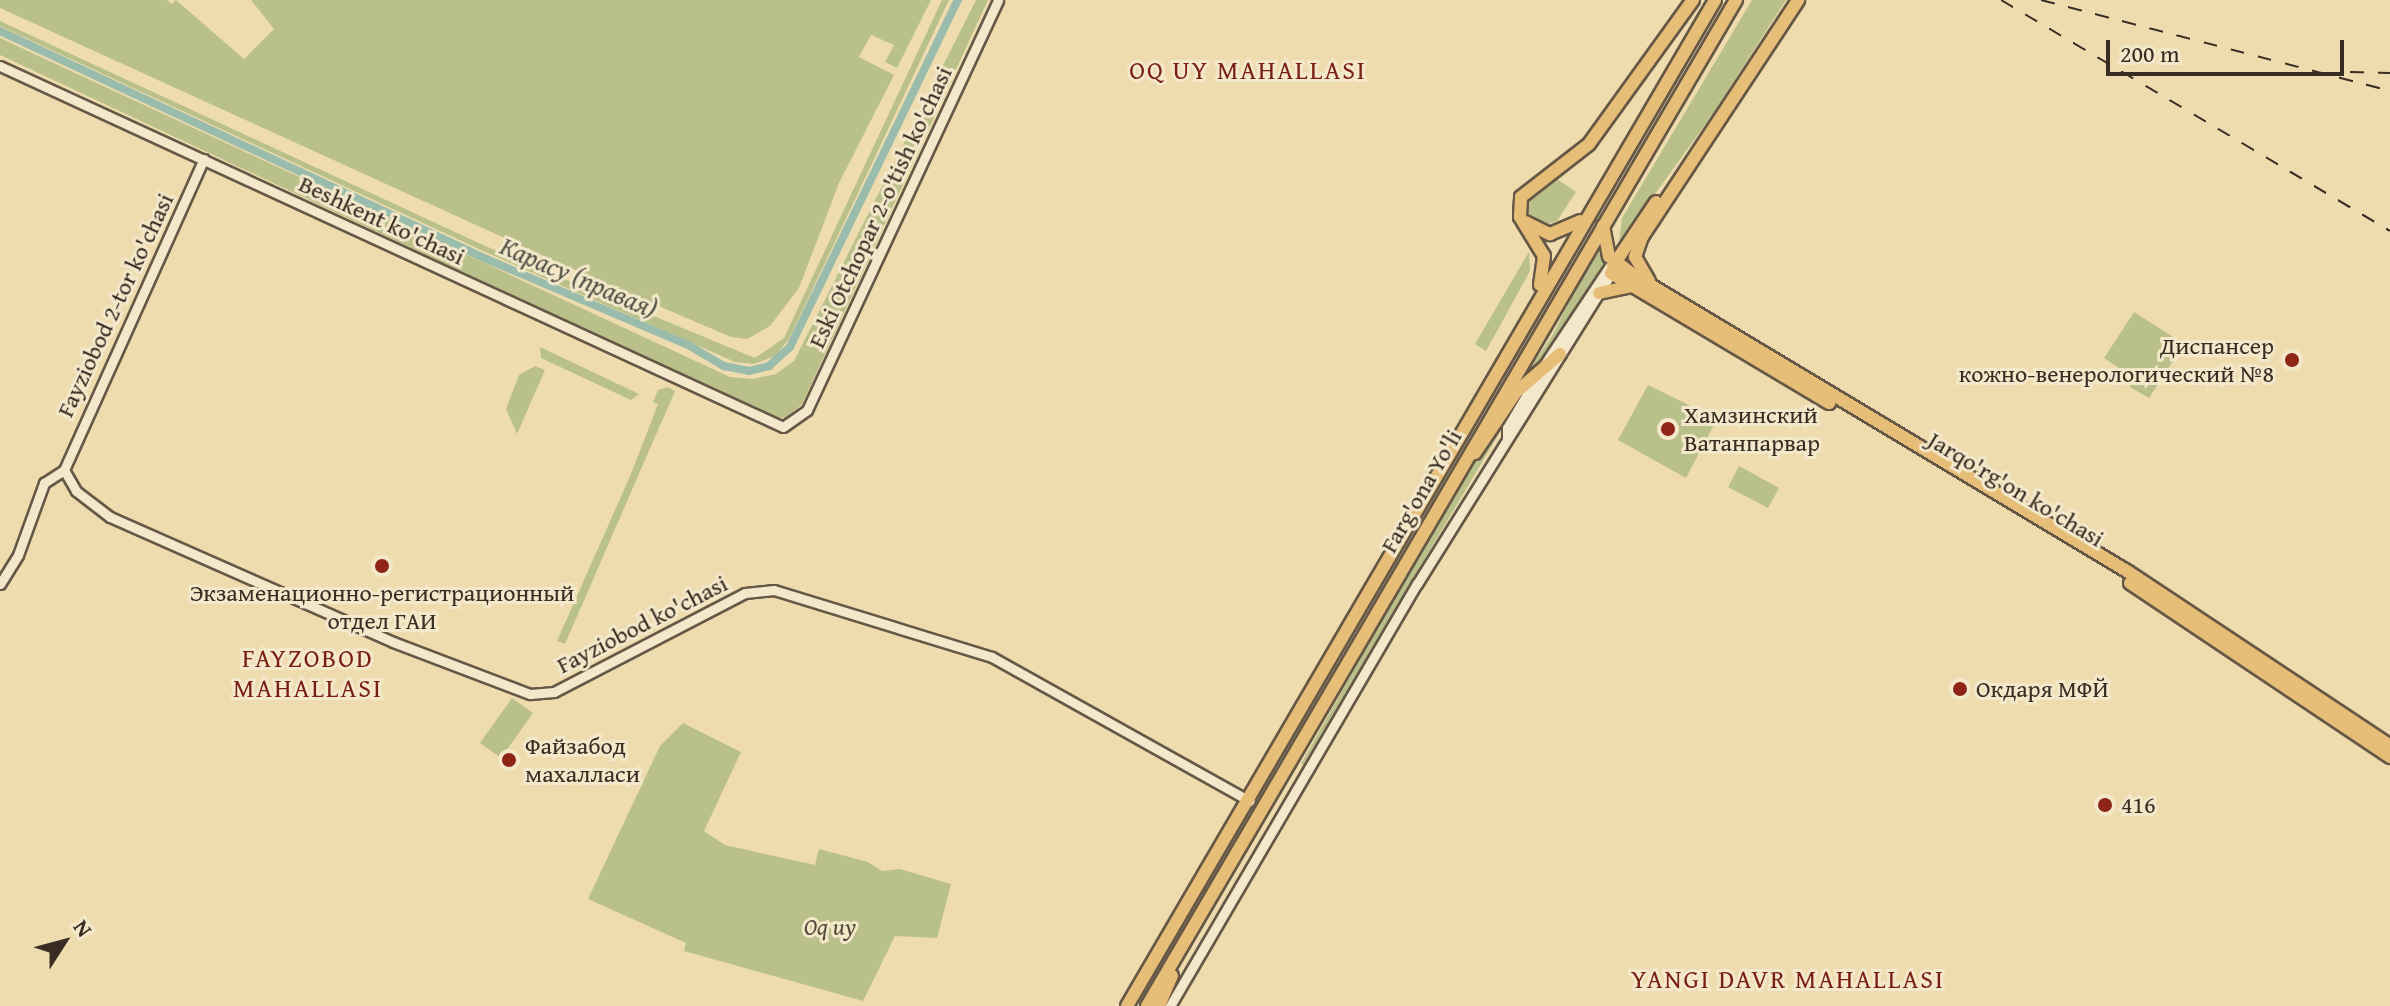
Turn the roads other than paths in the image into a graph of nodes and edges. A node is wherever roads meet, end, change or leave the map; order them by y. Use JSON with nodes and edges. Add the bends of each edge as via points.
{"nodes":[{"id":1,"x":998,"y":0,"type":"edge"},
{"id":2,"x":1715,"y":0,"type":"edge"},
{"id":3,"x":1736,"y":0,"type":"edge"},
{"id":4,"x":1798,"y":0,"type":"edge"},
{"id":5,"x":1689,"y":2,"type":"edge"},
{"id":6,"x":0,"y":66,"type":"edge"},
{"id":7,"x":1711,"y":132,"type":"junction"},
{"id":8,"x":204,"y":159,"type":"junction"},
{"id":9,"x":1585,"y":215,"type":"junction"},
{"id":10,"x":1520,"y":217,"type":"junction"},
{"id":11,"x":1604,"y":219,"type":"junction"},
{"id":12,"x":1642,"y":237,"type":"junction"},
{"id":13,"x":1614,"y":266,"type":"junction"},
{"id":14,"x":1631,"y":286,"type":"junction"},
{"id":15,"x":1653,"y":287,"type":"junction"},
{"id":16,"x":1599,"y":293,"type":"junction"},
{"id":17,"x":1537,"y":300,"type":"junction"},
{"id":18,"x":1560,"y":354,"type":"junction"},
{"id":19,"x":1541,"y":371,"type":"junction"},
{"id":20,"x":791,"y":425,"type":"joint"},
{"id":21,"x":1507,"y":438,"type":"junction"},
{"id":22,"x":64,"y":470,"type":"junction"},
{"id":23,"x":1452,"y":479,"type":"junction"},
{"id":24,"x":0,"y":584,"type":"edge"},
{"id":25,"x":2390,"y":746,"type":"edge"},
{"id":26,"x":2390,"y":757,"type":"edge"},
{"id":27,"x":1250,"y":801,"type":"junction"},
{"id":28,"x":1198,"y":922,"type":"junction"},
{"id":29,"x":1127,"y":1006,"type":"edge"},
{"id":30,"x":1147,"y":1006,"type":"edge"},
{"id":31,"x":1159,"y":1006,"type":"edge"},
{"id":32,"x":1170,"y":1006,"type":"edge"}],
"edges":[{"from":1,"to":20,"type":"street","name":"Eski Otchopar 2-o'tish ko'chasi","via":[[807,410]]},
{"from":2,"to":9,"type":"main road","name":"Farg'ona Yo'li"},
{"from":3,"to":11,"type":"main road","name":"Farg'ona Yo'li"},
{"from":4,"to":7,"type":"main road"},
{"from":5,"to":10,"type":"main road","via":[[1589,144],[1524,192]]},
{"from":6,"to":8,"type":"street","name":"Beshkent ko'chasi"},
{"from":7,"to":12,"type":"main road","name":"Farg'ona Yo'li"},
{"from":7,"to":13,"type":"main road"},
{"from":8,"to":20,"type":"street","name":"Beshkent ko'chasi","via":[[761,419]]},
{"from":8,"to":22,"type":"street","name":"Fayziobod 2-tor ko'chasi"},
{"from":9,"to":10,"type":"main road","via":[[1566,230],[1550,234]]},
{"from":9,"to":17,"type":"main road","name":"Farg'ona Yo'li"},
{"from":10,"to":17,"type":"main road","via":[[1544,256]]},
{"from":11,"to":13,"type":"main road","via":[[1603,240]]},
{"from":11,"to":23,"type":"main road","name":"Farg'ona Yo'li"},
{"from":12,"to":13,"type":"main road","name":"Farg'ona Yo'li"},
{"from":12,"to":15,"type":"main road","via":[[1635,257]]},
{"from":13,"to":14,"type":"main road","name":"Jarqo'rg'on ko'chasi"},
{"from":13,"to":15,"type":"main road","name":"Jarqo'rg'on ko'chasi"},
{"from":13,"to":16,"type":"street","name":"Farg'ona Yo'li"},
{"from":13,"to":19,"type":"street","name":"Farg'ona Yo'li"},
{"from":14,"to":16,"type":"main road"},
{"from":14,"to":26,"type":"main road","name":"Jarqo'rg'on ko'chasi","via":[[2089,558]]},
{"from":15,"to":25,"type":"main road","name":"Jarqo'rg'on ko'chasi","via":[[2127,571]]},
{"from":16,"to":18,"type":"street","name":"Farg'ona Yo'li"},
{"from":17,"to":27,"type":"main road","name":"Farg'ona Yo'li"},
{"from":18,"to":19,"type":"main road"},
{"from":18,"to":21,"type":"street","name":"Farg'ona Yo'li"},
{"from":19,"to":21,"type":"street","name":"Farg'ona Yo'li","via":[[1507,428]]},
{"from":19,"to":23,"type":"main road","via":[[1516,392]]},
{"from":21,"to":32,"type":"street","name":"Farg'ona Yo'li"},
{"from":22,"to":24,"type":"street","name":"Fayziobod 2-tor ko'chasi","via":[[44,483],[18,555]]},
{"from":22,"to":27,"type":"street","name":"Fayziobod ko'chasi","via":[[76,491],[110,517],[393,642],[530,694],[554,692],[745,593],[774,590],[992,657]]},
{"from":23,"to":28,"type":"main road","name":"Farg'ona Yo'li"},
{"from":27,"to":29,"type":"main road","name":"Farg'ona Yo'li"},
{"from":28,"to":30,"type":"main road","name":"Farg'ona Yo'li"},
{"from":28,"to":31,"type":"main road"}]}
